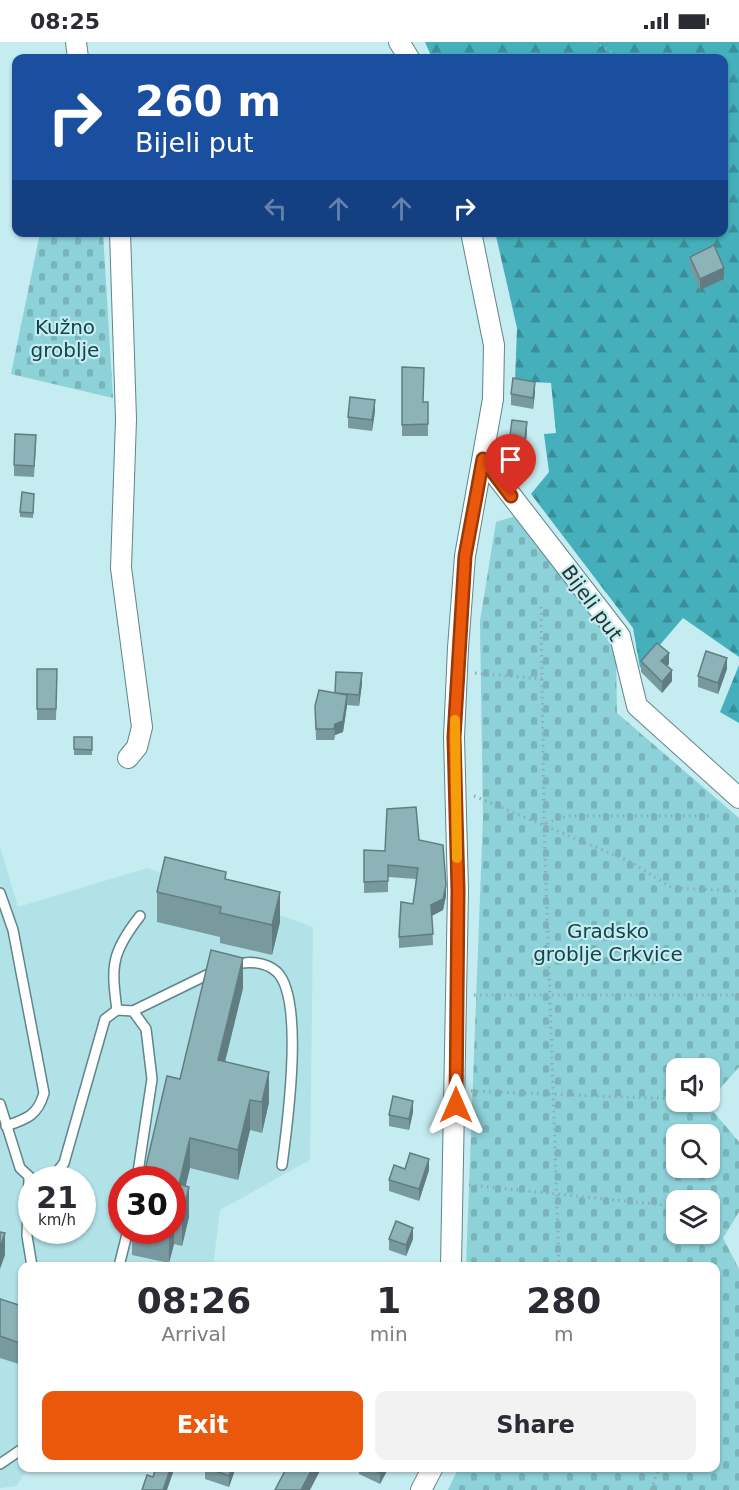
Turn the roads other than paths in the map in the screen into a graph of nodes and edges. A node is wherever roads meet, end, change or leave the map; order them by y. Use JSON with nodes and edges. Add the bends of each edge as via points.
{"nodes":[{"id":1,"x":120,"y":237,"type":"edge"},
{"id":2,"x":472,"y":237,"type":"edge"},
{"id":3,"x":483,"y":459,"type":"junction"},
{"id":4,"x":128,"y":758,"type":"dead end"},
{"id":5,"x":739,"y":798,"type":"edge"},
{"id":6,"x":0,"y":893,"type":"edge"},
{"id":7,"x":140,"y":916,"type":"dead end"},
{"id":8,"x":117,"y":1011,"type":"junction"},
{"id":9,"x":133,"y":1011,"type":"junction"},
{"id":10,"x":0,"y":1104,"type":"edge"},
{"id":11,"x":6,"y":1126,"type":"junction"},
{"id":12,"x":282,"y":1165,"type":"dead end"},
{"id":13,"x":19,"y":1166,"type":"edge"},
{"id":14,"x":62,"y":1166,"type":"edge"},
{"id":15,"x":139,"y":1166,"type":"edge"},
{"id":16,"x":28,"y":1244,"type":"edge"},
{"id":17,"x":125,"y":1244,"type":"edge"},
{"id":18,"x":31,"y":1262,"type":"edge"},
{"id":19,"x":121,"y":1262,"type":"edge"},
{"id":20,"x":451,"y":1262,"type":"edge"},
{"id":21,"x":18,"y":1452,"type":"edge"},
{"id":22,"x":0,"y":1464,"type":"edge"},
{"id":23,"x":430,"y":1472,"type":"edge"},
{"id":24,"x":421,"y":1490,"type":"edge"}],
"edges":[{"from":1,"to":4,"type":"street","via":[[126,419],[121,568],[142,727],[137,747]]},
{"from":2,"to":3,"type":"street","via":[[494,345],[493,399]]},
{"from":3,"to":5,"type":"street","name":"Bijeli put","via":[[620,636],[637,706]]},
{"from":3,"to":20,"type":"street","via":[[465,556],[454,737],[458,890]]},
{"from":6,"to":11,"type":"lane","via":[[13,930],[44,1093],[40,1107],[30,1118]]},
{"from":7,"to":8,"type":"lane","via":[[118,950],[112,972]]},
{"from":8,"to":9,"type":"lane"},
{"from":8,"to":14,"type":"lane","via":[[105,1019]]},
{"from":9,"to":12,"type":"lane","via":[[206,974],[245,962],[264,964],[278,973],[292,1022],[291,1093]]},
{"from":9,"to":15,"type":"lane","via":[[146,1029],[152,1079]]},
{"from":10,"to":11,"type":"lane"},
{"from":11,"to":13,"type":"lane"},
{"from":16,"to":18,"type":"lane"},
{"from":17,"to":19,"type":"lane"},
{"from":21,"to":22,"type":"lane"},
{"from":23,"to":24,"type":"street"}]}
